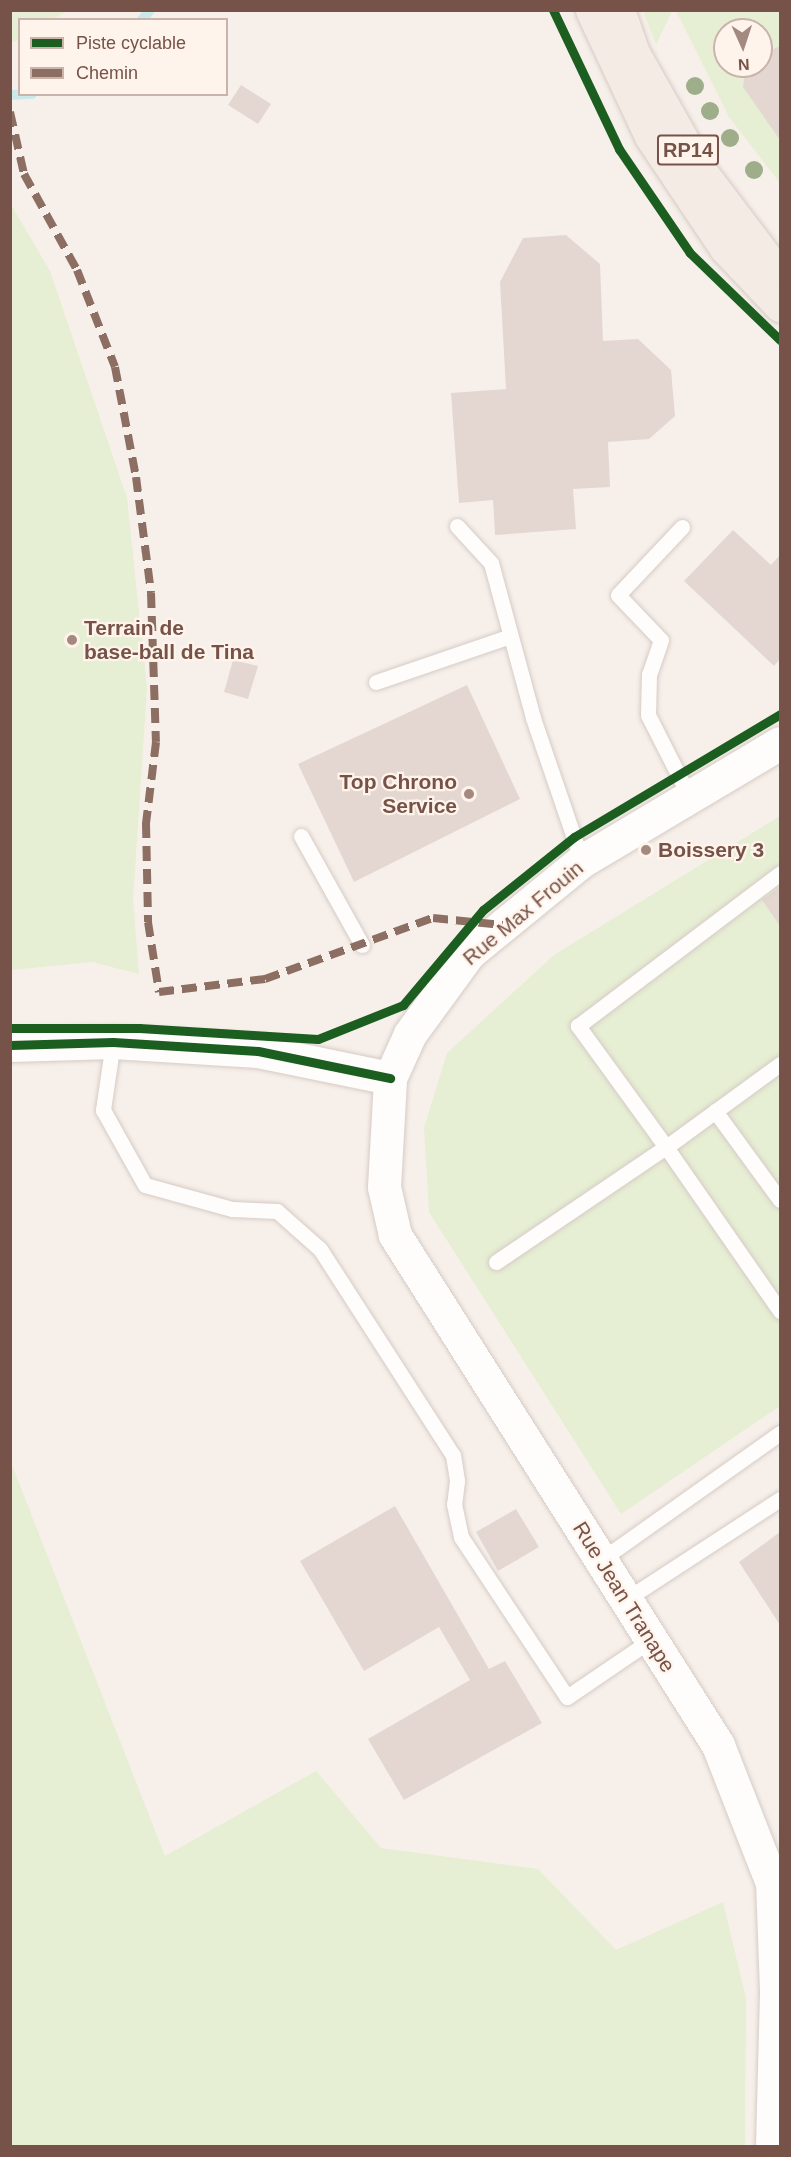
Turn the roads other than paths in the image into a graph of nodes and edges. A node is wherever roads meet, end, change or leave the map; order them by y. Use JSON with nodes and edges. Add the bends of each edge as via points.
{"nodes":[{"id":1,"x":592,"y":10,"type":"edge"},
{"id":2,"x":618,"y":10,"type":"edge"},
{"id":3,"x":780,"y":276,"type":"edge"},
{"id":4,"x":780,"y":305,"type":"edge"},
{"id":5,"x":457,"y":526,"type":"dead end"},
{"id":6,"x":682,"y":527,"type":"dead end"},
{"id":7,"x":510,"y":636,"type":"junction"},
{"id":8,"x":376,"y":682,"type":"dead end"},
{"id":9,"x":780,"y":743,"type":"edge"},
{"id":10,"x":688,"y":794,"type":"junction"},
{"id":11,"x":301,"y":836,"type":"dead end"},
{"id":12,"x":582,"y":861,"type":"junction"},
{"id":13,"x":780,"y":873,"type":"edge"},
{"id":14,"x":362,"y":945,"type":"dead end"},
{"id":15,"x":113,"y":1042,"type":"junction"},
{"id":16,"x":10,"y":1045,"type":"edge"},
{"id":17,"x":780,"y":1064,"type":"edge"},
{"id":18,"x":390,"y":1078,"type":"junction"},
{"id":19,"x":715,"y":1111,"type":"junction"},
{"id":20,"x":666,"y":1147,"type":"junction"},
{"id":21,"x":780,"y":1200,"type":"edge"},
{"id":22,"x":496,"y":1262,"type":"dead end"},
{"id":23,"x":780,"y":1311,"type":"edge"},
{"id":24,"x":780,"y":1433,"type":"edge"},
{"id":25,"x":780,"y":1499,"type":"edge"},
{"id":26,"x":612,"y":1552,"type":"dead end"},
{"id":27,"x":625,"y":1600,"type":"junction"},
{"id":28,"x":651,"y":1640,"type":"junction"},
{"id":29,"x":772,"y":2146,"type":"edge"}],
"edges":[{"from":1,"to":4,"type":"main road","number":"RP14","via":[[651,136],[726,248]]},
{"from":2,"to":3,"type":"main road","number":"RP14","via":[[633,53],[699,170],[766,263]]},
{"from":5,"to":7,"type":"lane","via":[[491,563]]},
{"from":6,"to":10,"type":"lane","via":[[618,595],[661,640],[649,674],[648,715]]},
{"from":7,"to":8,"type":"lane"},
{"from":7,"to":12,"type":"lane"},
{"from":9,"to":10,"type":"main road","name":"Rue Max Frouin"},
{"from":10,"to":12,"type":"main road","name":"Rue Max Frouin"},
{"from":11,"to":14,"type":"lane"},
{"from":12,"to":18,"type":"main road","name":"Rue Max Frouin","via":[[469,952],[410,1034]]},
{"from":13,"to":20,"type":"lane","via":[[578,1026]]},
{"from":15,"to":16,"type":"main road"},
{"from":15,"to":18,"type":"main road","via":[[258,1051]]},
{"from":15,"to":28,"type":"lane","via":[[103,1110],[145,1185],[232,1209],[277,1211],[320,1249],[453,1455],[457,1481],[454,1504],[461,1537],[567,1697]]},
{"from":17,"to":19,"type":"lane"},
{"from":18,"to":27,"type":"main road","name":"Rue Jean Tranape","via":[[384,1187],[395,1235]]},
{"from":19,"to":20,"type":"lane"},
{"from":19,"to":21,"type":"lane"},
{"from":20,"to":22,"type":"lane"},
{"from":20,"to":23,"type":"lane"},
{"from":24,"to":26,"type":"lane"},
{"from":25,"to":27,"type":"lane"},
{"from":27,"to":28,"type":"main road","name":"Rue Jean Tranape"},
{"from":28,"to":29,"type":"main road","name":"Rue Jean Tranape","via":[[718,1745],[772,1883],[776,1990]]}]}
